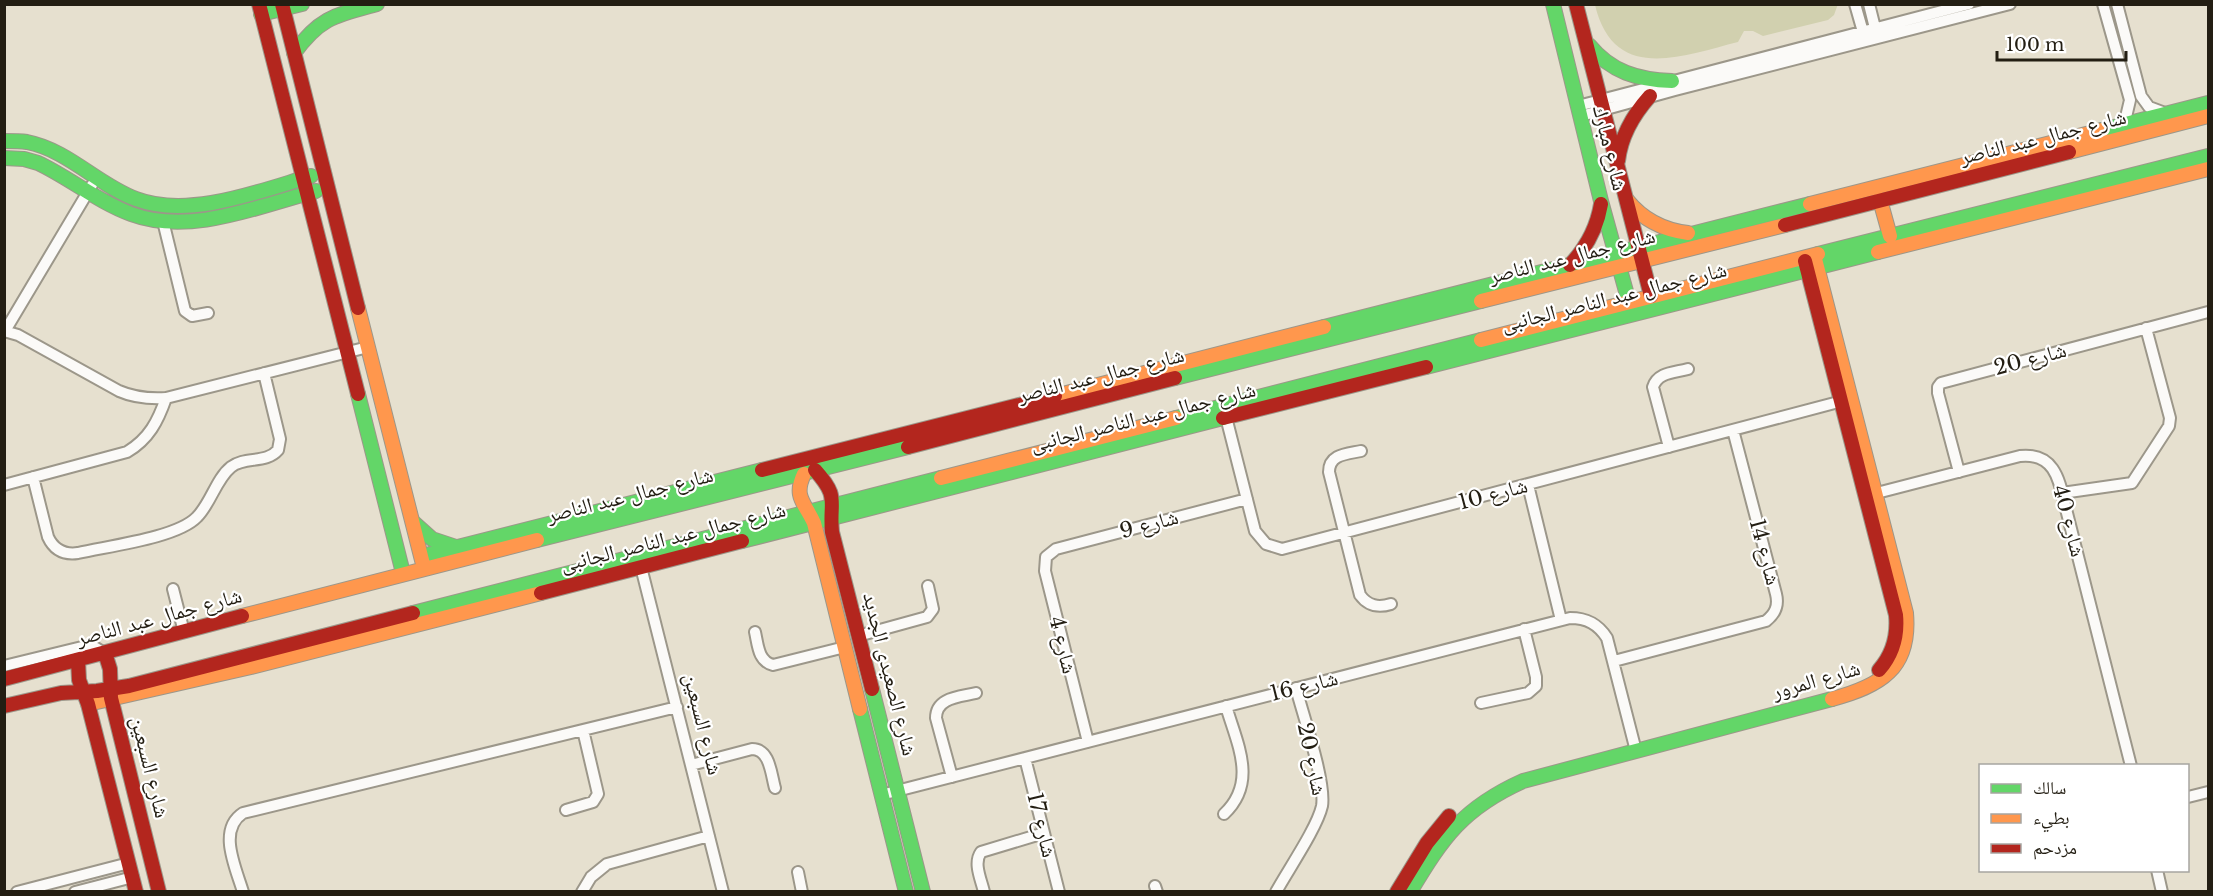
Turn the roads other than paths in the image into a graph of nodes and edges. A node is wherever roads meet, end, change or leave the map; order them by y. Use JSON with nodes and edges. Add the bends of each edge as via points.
{"nodes":[{"id":1,"x":302,"y":4,"type":"edge"},
{"id":2,"x":377,"y":4,"type":"edge"},
{"id":3,"x":1553,"y":4,"type":"edge"},
{"id":4,"x":1576,"y":4,"type":"edge"},
{"id":5,"x":1856,"y":4,"type":"edge"},
{"id":6,"x":1869,"y":4,"type":"edge"},
{"id":7,"x":1969,"y":4,"type":"edge"},
{"id":8,"x":2010,"y":4,"type":"edge"},
{"id":9,"x":2103,"y":4,"type":"edge"},
{"id":10,"x":2117,"y":4,"type":"edge"},
{"id":11,"x":282,"y":7,"type":"edge"},
{"id":12,"x":260,"y":9,"type":"edge"},
{"id":13,"x":1876,"y":34,"type":"junction"},
{"id":14,"x":1864,"y":37,"type":"junction"},
{"id":15,"x":1584,"y":38,"type":"junction"},
{"id":16,"x":294,"y":52,"type":"junction"},
{"id":17,"x":1673,"y":85,"type":"junction"},
{"id":18,"x":1650,"y":96,"type":"junction"},
{"id":19,"x":2208,"y":104,"type":"edge"},
{"id":20,"x":1601,"y":105,"type":"junction"},
{"id":21,"x":1579,"y":111,"type":"junction"},
{"id":22,"x":2208,"y":116,"type":"edge"},
{"id":23,"x":2170,"y":119,"type":"junction"},
{"id":24,"x":2117,"y":127,"type":"junction"},
{"id":25,"x":4,"y":141,"type":"edge"},
{"id":26,"x":2051,"y":150,"type":"junction"},
{"id":27,"x":2208,"y":156,"type":"edge"},
{"id":28,"x":4,"y":158,"type":"edge"},
{"id":29,"x":1618,"y":167,"type":"junction"},
{"id":30,"x":2208,"y":169,"type":"edge"},
{"id":31,"x":323,"y":173,"type":"junction"},
{"id":32,"x":97,"y":177,"type":"junction"},
{"id":33,"x":303,"y":178,"type":"junction"},
{"id":34,"x":327,"y":188,"type":"junction"},
{"id":35,"x":89,"y":190,"type":"junction"},
{"id":36,"x":307,"y":193,"type":"junction"},
{"id":37,"x":1625,"y":196,"type":"junction"},
{"id":38,"x":1880,"y":200,"type":"junction"},
{"id":39,"x":1601,"y":201,"type":"junction"},
{"id":40,"x":163,"y":221,"type":"junction"},
{"id":41,"x":1770,"y":222,"type":"junction"},
{"id":42,"x":1700,"y":232,"type":"junction"},
{"id":43,"x":1890,"y":236,"type":"junction"},
{"id":44,"x":1640,"y":254,"type":"junction"},
{"id":45,"x":1618,"y":260,"type":"junction"},
{"id":46,"x":1811,"y":263,"type":"junction"},
{"id":47,"x":1570,"y":265,"type":"junction"},
{"id":48,"x":1651,"y":296,"type":"junction"},
{"id":49,"x":1631,"y":308,"type":"junction"},
{"id":50,"x":2208,"y":312,"type":"edge"},
{"id":51,"x":208,"y":313,"type":"dead end"},
{"id":52,"x":1361,"y":324,"type":"junction"},
{"id":53,"x":2146,"y":328,"type":"junction"},
{"id":54,"x":5,"y":331,"type":"edge"},
{"id":55,"x":368,"y":347,"type":"junction"},
{"id":56,"x":347,"y":352,"type":"junction"},
{"id":57,"x":1688,"y":369,"type":"dead end"},
{"id":58,"x":264,"y":373,"type":"junction"},
{"id":59,"x":1154,"y":377,"type":"joint"},
{"id":60,"x":166,"y":398,"type":"junction"},
{"id":61,"x":1846,"y":400,"type":"junction"},
{"id":62,"x":1227,"y":417,"type":"junction"},
{"id":63,"x":950,"y":429,"type":"junction"},
{"id":64,"x":1732,"y":430,"type":"junction"},
{"id":65,"x":1669,"y":447,"type":"junction"},
{"id":66,"x":1361,"y":451,"type":"dead end"},
{"id":67,"x":809,"y":472,"type":"junction"},
{"id":68,"x":1959,"y":472,"type":"junction"},
{"id":69,"x":33,"y":477,"type":"junction"},
{"id":70,"x":4,"y":485,"type":"edge"},
{"id":71,"x":1528,"y":485,"type":"junction"},
{"id":72,"x":2062,"y":493,"type":"junction"},
{"id":73,"x":1870,"y":495,"type":"junction"},
{"id":74,"x":1247,"y":499,"type":"junction"},
{"id":75,"x":833,"y":512,"type":"junction"},
{"id":76,"x":811,"y":518,"type":"junction"},
{"id":77,"x":412,"y":522,"type":"junction"},
{"id":78,"x":568,"y":526,"type":"junction"},
{"id":79,"x":1344,"y":533,"type":"junction"},
{"id":80,"x":699,"y":546,"type":"junction"},
{"id":81,"x":462,"y":548,"type":"junction"},
{"id":82,"x":1052,"y":550,"type":"joint"},
{"id":83,"x":425,"y":567,"type":"junction"},
{"id":84,"x":641,"y":567,"type":"junction"},
{"id":85,"x":404,"y":573,"type":"junction"},
{"id":86,"x":573,"y":578,"type":"junction"},
{"id":87,"x":928,"y":586,"type":"dead end"},
{"id":88,"x":173,"y":589,"type":"dead end"},
{"id":89,"x":1390,"y":604,"type":"dead end"},
{"id":90,"x":1561,"y":620,"type":"junction"},
{"id":91,"x":1524,"y":629,"type":"junction"},
{"id":92,"x":184,"y":632,"type":"junction"},
{"id":93,"x":755,"y":632,"type":"dead end"},
{"id":94,"x":858,"y":636,"type":"junction"},
{"id":95,"x":845,"y":647,"type":"junction"},
{"id":96,"x":105,"y":653,"type":"junction"},
{"id":97,"x":78,"y":660,"type":"junction"},
{"id":98,"x":1614,"y":661,"type":"junction"},
{"id":99,"x":4,"y":666,"type":"edge"},
{"id":100,"x":4,"y":679,"type":"edge"},
{"id":101,"x":1296,"y":688,"type":"junction"},
{"id":102,"x":976,"y":693,"type":"dead end"},
{"id":103,"x":111,"y":695,"type":"junction"},
{"id":104,"x":86,"y":698,"type":"junction"},
{"id":105,"x":1481,"y":703,"type":"dead end"},
{"id":106,"x":4,"y":706,"type":"edge"},
{"id":107,"x":1226,"y":706,"type":"junction"},
{"id":108,"x":677,"y":707,"type":"junction"},
{"id":109,"x":582,"y":730,"type":"junction"},
{"id":110,"x":1088,"y":742,"type":"junction"},
{"id":111,"x":1635,"y":746,"type":"junction"},
{"id":112,"x":1025,"y":758,"type":"junction"},
{"id":113,"x":2131,"y":764,"type":"edge"},
{"id":114,"x":691,"y":765,"type":"junction"},
{"id":115,"x":952,"y":777,"type":"junction"},
{"id":116,"x":775,"y":788,"type":"dead end"},
{"id":117,"x":898,"y":791,"type":"junction"},
{"id":118,"x":2208,"y":792,"type":"edge"},
{"id":119,"x":881,"y":795,"type":"junction"},
{"id":120,"x":2189,"y":797,"type":"edge"},
{"id":121,"x":566,"y":810,"type":"dead end"},
{"id":122,"x":1224,"y":814,"type":"dead end"},
{"id":123,"x":1044,"y":833,"type":"junction"},
{"id":124,"x":709,"y":836,"type":"junction"},
{"id":125,"x":129,"y":863,"type":"junction"},
{"id":126,"x":798,"y":872,"type":"dead end"},
{"id":127,"x":2157,"y":872,"type":"edge"},
{"id":128,"x":133,"y":877,"type":"junction"},
{"id":129,"x":17,"y":891,"type":"edge"},
{"id":130,"x":75,"y":891,"type":"edge"},
{"id":131,"x":136,"y":891,"type":"edge"},
{"id":132,"x":159,"y":891,"type":"edge"},
{"id":133,"x":243,"y":891,"type":"edge"},
{"id":134,"x":582,"y":891,"type":"edge"},
{"id":135,"x":723,"y":891,"type":"edge"},
{"id":136,"x":802,"y":891,"type":"edge"},
{"id":137,"x":906,"y":891,"type":"edge"},
{"id":138,"x":924,"y":891,"type":"edge"},
{"id":139,"x":984,"y":891,"type":"edge"},
{"id":140,"x":1059,"y":891,"type":"edge"},
{"id":141,"x":1276,"y":891,"type":"edge"},
{"id":142,"x":1401,"y":891,"type":"edge"},
{"id":143,"x":2162,"y":891,"type":"edge"}],
"edges":[{"from":1,"to":11,"type":"main road"},
{"from":2,"to":16,"type":"main road","via":[[321,21]]},
{"from":3,"to":21,"type":"main road","name":"شارع مبارك"},
{"from":4,"to":15,"type":"main road","name":"شارع مبارك"},
{"from":5,"to":14,"type":"street"},
{"from":6,"to":13,"type":"street"},
{"from":7,"to":13,"type":"street"},
{"from":8,"to":13,"type":"street"},
{"from":9,"to":24,"type":"street","via":[[2130,100],[2126,117]]},
{"from":10,"to":23,"type":"street","via":[[2141,96],[2149,107]]},
{"from":11,"to":12,"type":"main road"},
{"from":11,"to":16,"type":"main road"},
{"from":12,"to":33,"type":"main road"},
{"from":13,"to":14,"type":"street"},
{"from":14,"to":17,"type":"street"},
{"from":15,"to":17,"type":"main road","via":[[1616,70],[1638,79]]},
{"from":15,"to":20,"type":"main road","name":"شارع مبارك"},
{"from":16,"to":31,"type":"main road"},
{"from":17,"to":18,"type":"street"},
{"from":17,"to":20,"type":"street"},
{"from":18,"to":20,"type":"street"},
{"from":18,"to":29,"type":"main road","via":[[1624,134]]},
{"from":19,"to":23,"type":"main road","name":"شارع جمال عبد الناصر الجانبى"},
{"from":20,"to":21,"type":"street"},
{"from":20,"to":29,"type":"main road","name":"شارع مبارك"},
{"from":21,"to":39,"type":"main road","name":"شارع مبارك"},
{"from":22,"to":23,"type":"main road","name":"شارع جمال عبد الناصر"},
{"from":23,"to":24,"type":"main road","name":"شارع جمال عبد الناصر الجانبى"},
{"from":23,"to":26,"type":"main road","name":"شارع جمال عبد الناصر"},
{"from":24,"to":26,"type":"main road","name":"شارع جمال عبد الناصر الجانبى"},
{"from":25,"to":32,"type":"main road","via":[[43,147]]},
{"from":26,"to":38,"type":"main road","name":"شارع جمال عبد الناصر"},
{"from":26,"to":41,"type":"main road","name":"شارع جمال عبد الناصر الجانبى"},
{"from":27,"to":43,"type":"main road"},
{"from":28,"to":35,"type":"main road","via":[[38,163]]},
{"from":29,"to":37,"type":"main road","name":"شارع مبارك"},
{"from":30,"to":46,"type":"main road","name":"شارع جمال عبد الناصر الجانبى"},
{"from":31,"to":33,"type":"main road"},
{"from":31,"to":34,"type":"main road"},
{"from":32,"to":33,"type":"main road","via":[[136,199],[180,207]]},
{"from":32,"to":35,"type":"street"},
{"from":33,"to":36,"type":"main road"},
{"from":34,"to":36,"type":"main road"},
{"from":34,"to":55,"type":"main road"},
{"from":35,"to":40,"type":"main road","via":[[130,213]]},
{"from":35,"to":54,"type":"street"},
{"from":36,"to":40,"type":"main road","via":[[202,220]]},
{"from":36,"to":56,"type":"main road"},
{"from":37,"to":42,"type":"main road","via":[[1651,222],[1675,231]]},
{"from":37,"to":44,"type":"main road","name":"شارع مبارك"},
{"from":38,"to":41,"type":"main road","name":"شارع جمال عبد الناصر"},
{"from":38,"to":43,"type":"main road"},
{"from":39,"to":45,"type":"main road","name":"شارع مبارك"},
{"from":39,"to":47,"type":"main road","via":[[1594,231]]},
{"from":40,"to":51,"type":"street","via":[[185,311],[192,316]]},
{"from":41,"to":42,"type":"main road","name":"شارع جمال عبد الناصر الجانبى"},
{"from":41,"to":44,"type":"main road","name":"شارع جمال عبد الناصر"},
{"from":42,"to":44,"type":"main road","name":"شارع جمال عبد الناصر الجانبى"},
{"from":43,"to":46,"type":"main road"},
{"from":44,"to":45,"type":"main road","name":"شارع جمال عبد الناصر"},
{"from":44,"to":48,"type":"main road","name":"شارع مبارك"},
{"from":45,"to":47,"type":"main road","name":"شارع جمال عبد الناصر الجانبى"},
{"from":45,"to":49,"type":"main road","name":"شارع مبارك"},
{"from":45,"to":52,"type":"main road","name":"شارع جمال عبد الناصر"},
{"from":46,"to":48,"type":"main road"},
{"from":46,"to":49,"type":"main road","name":"شارع جمال عبد الناصر الجانبى"},
{"from":46,"to":61,"type":"main road","name":"شارع المرور"},
{"from":47,"to":52,"type":"main road","name":"شارع جمال عبد الناصر الجانبى"},
{"from":48,"to":49,"type":"main road"},
{"from":49,"to":62,"type":"main road","name":"شارع جمال عبد الناصر الجانبى"},
{"from":49,"to":75,"type":"main road"},
{"from":50,"to":53,"type":"street","name":"شارع 20"},
{"from":52,"to":59,"type":"main road","name":"شارع جمال عبد الناصر"},
{"from":53,"to":68,"type":"street","name":"شارع 20","via":[[1941,383],[1938,393]]},
{"from":53,"to":72,"type":"street","via":[[2169,426],[2132,483]]},
{"from":54,"to":60,"type":"street","via":[[18,334],[126,394]]},
{"from":55,"to":56,"type":"street"},
{"from":55,"to":77,"type":"main road"},
{"from":56,"to":58,"type":"street"},
{"from":56,"to":85,"type":"main road"},
{"from":57,"to":65,"type":"street","via":[[1663,375],[1654,384]]},
{"from":58,"to":60,"type":"street"},
{"from":58,"to":69,"type":"street","via":[[280,439],[278,450],[268,457],[231,467],[201,513],[184,527],[78,553],[62,552],[48,537]]},
{"from":59,"to":63,"type":"main road","name":"شارع جمال عبد الناصر الجانبى"},
{"from":60,"to":69,"type":"street","via":[[152,430],[132,449]]},
{"from":61,"to":64,"type":"street","name":"شارع 10"},
{"from":61,"to":73,"type":"main road","name":"شارع المرور"},
{"from":62,"to":74,"type":"street","name":"شارع 10"},
{"from":62,"to":75,"type":"main road","name":"شارع جمال عبد الناصر الجانبى"},
{"from":63,"to":67,"type":"main road","name":"شارع جمال عبد الناصر"},
{"from":63,"to":78,"type":"main road","name":"شارع جمال عبد الناصر الجانبى"},
{"from":64,"to":65,"type":"street","name":"شارع 10"},
{"from":64,"to":98,"type":"street","name":"شارع 14","via":[[1776,594],[1774,614],[1766,621]]},
{"from":65,"to":71,"type":"street","name":"شارع 10"},
{"from":66,"to":79,"type":"street","via":[[1338,456],[1329,465]]},
{"from":67,"to":75,"type":"main road","name":"شارع الصعيدى الجديد","via":[[830,489]]},
{"from":67,"to":76,"type":"main road","name":"شارع الصعيدى الجديد","via":[[798,492]]},
{"from":67,"to":78,"type":"main road","name":"شارع جمال عبد الناصر"},
{"from":68,"to":72,"type":"street","name":"شارع 40","via":[[2033,456],[2054,469]]},
{"from":68,"to":73,"type":"street","name":"شارع 40"},
{"from":69,"to":70,"type":"street"},
{"from":71,"to":79,"type":"street","name":"شارع 10"},
{"from":71,"to":90,"type":"street"},
{"from":72,"to":113,"type":"street","name":"شارع 40"},
{"from":73,"to":111,"type":"main road","name":"شارع المرور","via":[[1897,623],[1894,647],[1882,667],[1854,683]]},
{"from":74,"to":79,"type":"street","name":"شارع 10","via":[[1255,531],[1271,547],[1287,549]]},
{"from":74,"to":82,"type":"street","name":"شارع 9"},
{"from":75,"to":76,"type":"main road"},
{"from":75,"to":94,"type":"main road","name":"شارع الصعيدى الجديد","via":[[832,532]]},
{"from":76,"to":80,"type":"main road"},
{"from":76,"to":95,"type":"main road","name":"شارع الصعيدى الجديد"},
{"from":77,"to":81,"type":"main road","via":[[429,538]]},
{"from":77,"to":83,"type":"main road"},
{"from":78,"to":81,"type":"main road","name":"شارع جمال عبد الناصر الجانبى"},
{"from":78,"to":83,"type":"main road","name":"شارع جمال عبد الناصر"},
{"from":79,"to":89,"type":"street","via":[[1363,598],[1374,606]]},
{"from":80,"to":84,"type":"main road","name":"شارع جمال عبد الناصر الجانبى"},
{"from":80,"to":86,"type":"main road"},
{"from":81,"to":83,"type":"main road","name":"شارع جمال عبد الناصر الجانبى","via":[[428,555]]},
{"from":82,"to":110,"type":"street","name":"شارع 4","via":[[1044,568]]},
{"from":83,"to":85,"type":"main road","name":"شارع جمال عبد الناصر"},
{"from":84,"to":86,"type":"main road","name":"شارع جمال عبد الناصر الجانبى"},
{"from":84,"to":108,"type":"street","name":"شارع السبعين"},
{"from":85,"to":92,"type":"main road","name":"شارع جمال عبد الناصر"},
{"from":86,"to":103,"type":"main road"},
{"from":87,"to":94,"type":"street","via":[[933,609],[927,616]]},
{"from":88,"to":92,"type":"street"},
{"from":90,"to":91,"type":"street","name":"شارع 16"},
{"from":90,"to":98,"type":"street","name":"شارع 16","via":[[1578,618],[1596,625],[1607,638]]},
{"from":91,"to":101,"type":"street","name":"شارع 16"},
{"from":91,"to":105,"type":"street","via":[[1536,686],[1528,693]]},
{"from":92,"to":96,"type":"main road","name":"شارع جمال عبد الناصر"},
{"from":93,"to":95,"type":"street","via":[[761,657],[773,665]]},
{"from":94,"to":117,"type":"main road","name":"شارع الصعيدى الجديد"},
{"from":95,"to":119,"type":"main road","name":"شارع الصعيدى الجديد"},
{"from":96,"to":97,"type":"main road","name":"شارع جمال عبد الناصر"},
{"from":96,"to":99,"type":"street","via":[[86,646]]},
{"from":96,"to":103,"type":"main road","name":"شارع السبعين"},
{"from":97,"to":100,"type":"main road","name":"شارع جمال عبد الناصر"},
{"from":97,"to":104,"type":"main road","name":"شارع السبعين"},
{"from":98,"to":111,"type":"street","name":"شارع 16"},
{"from":101,"to":107,"type":"street","name":"شارع 16"},
{"from":101,"to":141,"type":"street","name":"شارع 20","via":[[1321,781],[1322,801],[1317,819]]},
{"from":102,"to":115,"type":"street","via":[[946,701],[936,711]]},
{"from":103,"to":104,"type":"main road"},
{"from":103,"to":132,"type":"main road","name":"شارع السبعين"},
{"from":104,"to":106,"type":"main road","via":[[61,693]]},
{"from":104,"to":125,"type":"main road","name":"شارع السبعين"},
{"from":107,"to":110,"type":"street","name":"شارع 16"},
{"from":107,"to":122,"type":"street","via":[[1244,774],[1239,794]]},
{"from":108,"to":109,"type":"street"},
{"from":108,"to":114,"type":"street","name":"شارع السبعين"},
{"from":109,"to":121,"type":"street","via":[[598,794],[593,802]]},
{"from":109,"to":133,"type":"street","via":[[243,813],[231,825],[229,837]]},
{"from":110,"to":112,"type":"street","name":"شارع 16"},
{"from":111,"to":142,"type":"main road","name":"شارع المرور","via":[[1523,781],[1486,798],[1448,833]]},
{"from":111,"to":142,"type":"main road","name":"شارع المرور","via":[[1520,771],[1489,784],[1467,798],[1433,835]]},
{"from":112,"to":115,"type":"street","name":"شارع 16"},
{"from":112,"to":123,"type":"street","name":"شارع 17"},
{"from":114,"to":116,"type":"street","via":[[759,750],[766,756]]},
{"from":114,"to":124,"type":"street","name":"شارع السبعين"},
{"from":115,"to":117,"type":"street","name":"شارع 16"},
{"from":117,"to":119,"type":"street","name":"شارع 16"},
{"from":117,"to":138,"type":"main road","name":"شارع الصعيدى الجديد"},
{"from":118,"to":120,"type":"street"},
{"from":119,"to":137,"type":"main road","name":"شارع الصعيدى الجديد"},
{"from":123,"to":139,"type":"street","via":[[981,852],[977,864]]},
{"from":123,"to":140,"type":"street","name":"شارع 17"},
{"from":124,"to":134,"type":"street","via":[[607,864]]},
{"from":124,"to":135,"type":"street","name":"شارع السبعين"},
{"from":125,"to":128,"type":"main road","name":"شارع السبعين"},
{"from":125,"to":129,"type":"street"},
{"from":126,"to":136,"type":"street"},
{"from":127,"to":143,"type":"street"},
{"from":128,"to":130,"type":"street"},
{"from":128,"to":131,"type":"main road","name":"شارع السبعين"}]}
